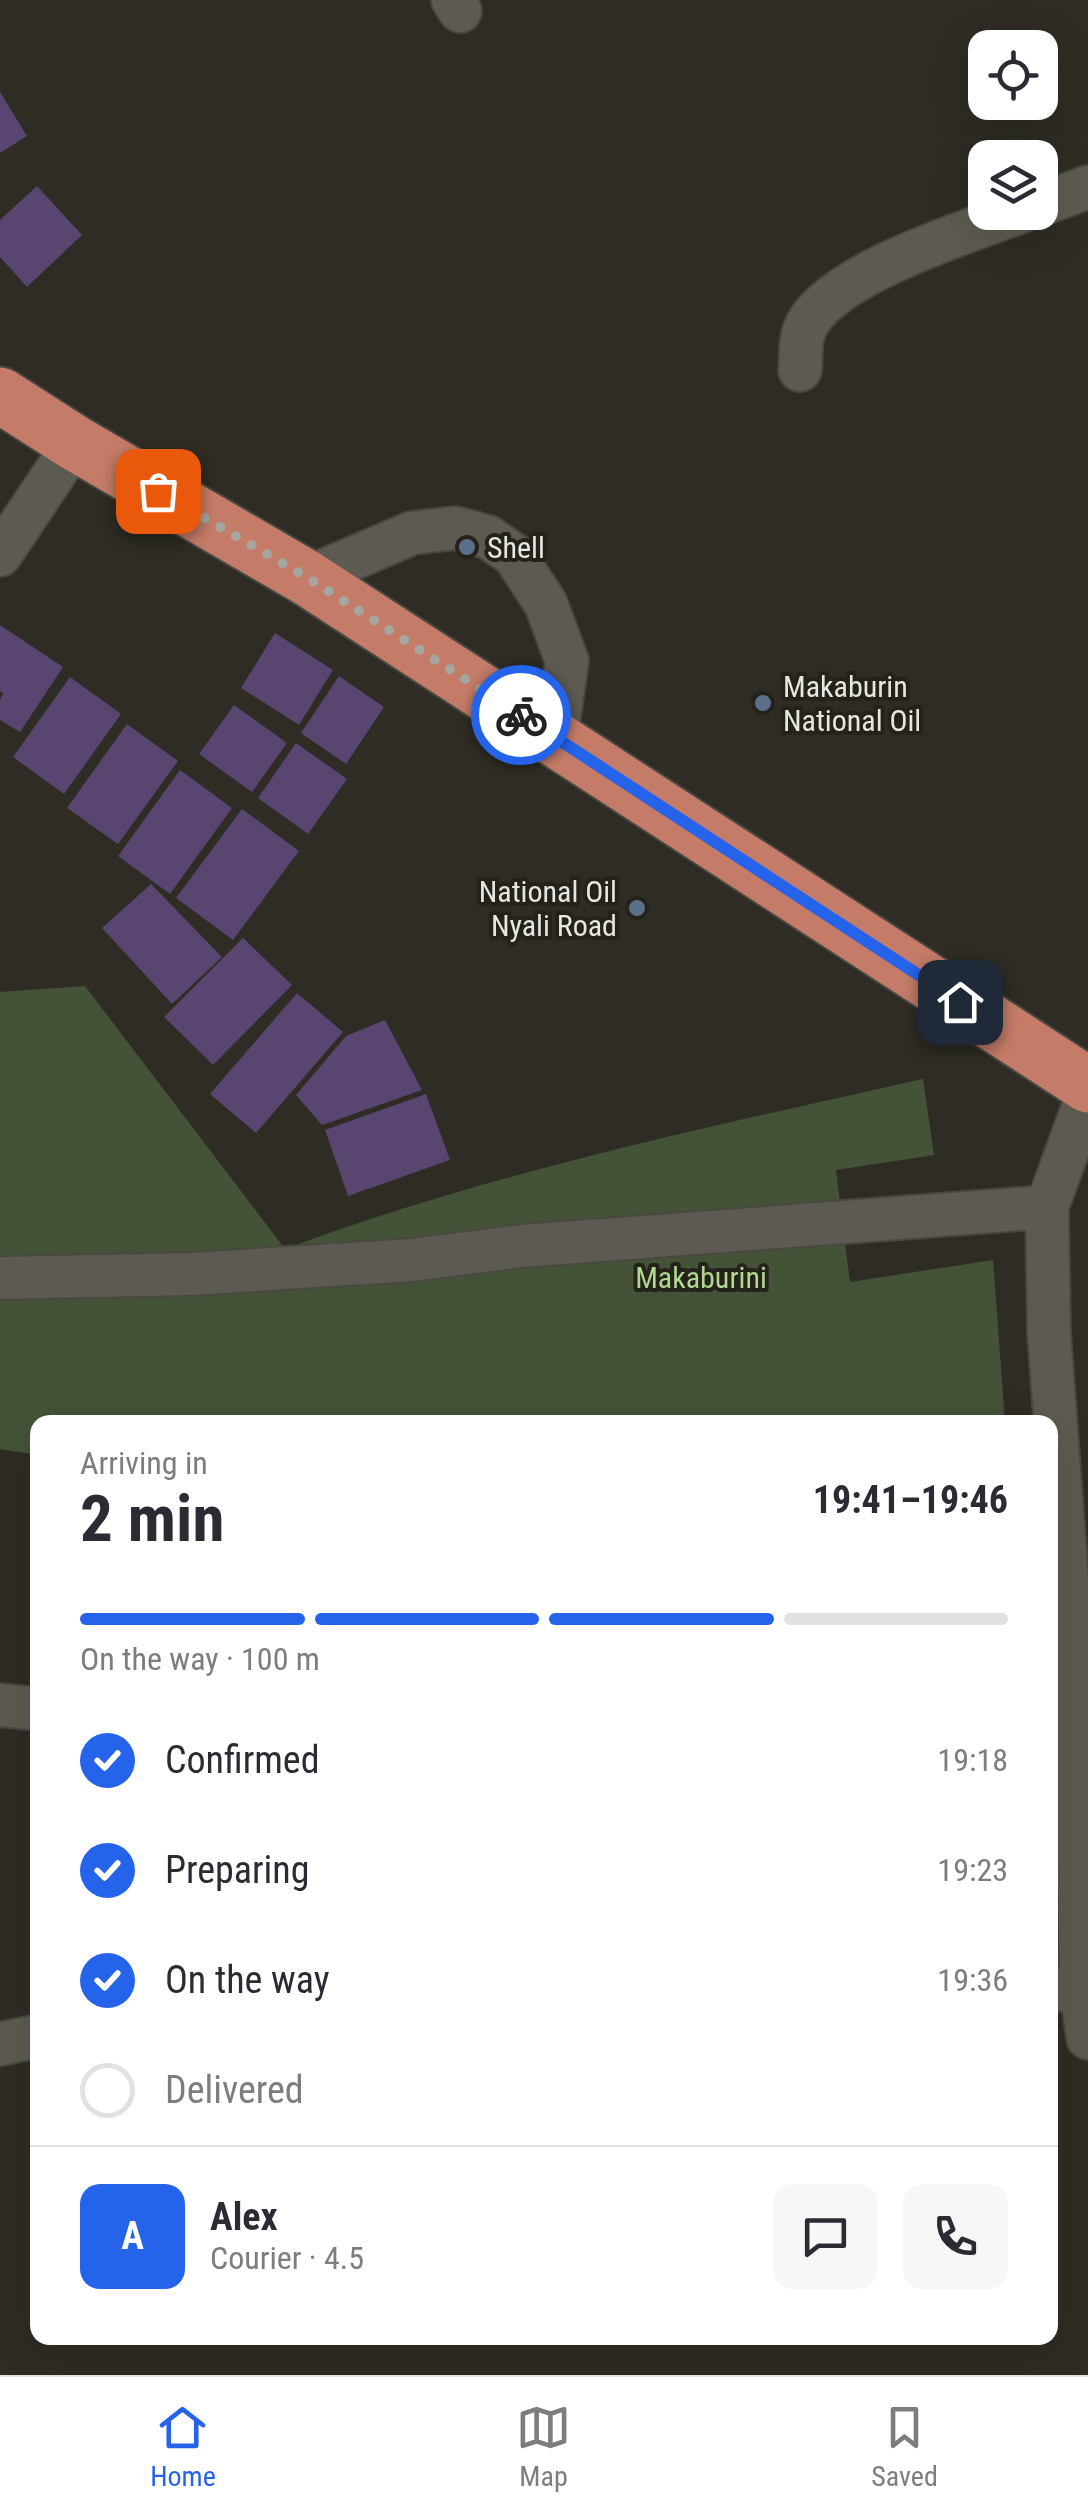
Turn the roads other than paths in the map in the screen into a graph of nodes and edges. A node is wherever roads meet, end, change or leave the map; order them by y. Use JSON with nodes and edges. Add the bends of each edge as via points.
{"nodes":[{"id":1,"x":1088,"y":187,"type":"edge"},
{"id":2,"x":1058,"y":198,"type":"edge"},
{"id":3,"x":973,"y":230,"type":"edge"},
{"id":4,"x":800,"y":370,"type":"dead end"},
{"id":5,"x":0,"y":395,"type":"edge"},
{"id":6,"x":75,"y":443,"type":"junction"},
{"id":7,"x":0,"y":555,"type":"edge"},
{"id":8,"x":308,"y":578,"type":"junction"},
{"id":9,"x":556,"y":738,"type":"junction"},
{"id":10,"x":1088,"y":1085,"type":"edge"},
{"id":11,"x":1088,"y":1094,"type":"edge"},
{"id":12,"x":1047,"y":1207,"type":"junction"},
{"id":13,"x":0,"y":1278,"type":"edge"},
{"id":14,"x":1056,"y":1415,"type":"edge"},
{"id":15,"x":1058,"y":1435,"type":"edge"},
{"id":16,"x":0,"y":1705,"type":"edge"},
{"id":17,"x":30,"y":1709,"type":"edge"},
{"id":18,"x":1083,"y":1718,"type":"edge"},
{"id":19,"x":1065,"y":1989,"type":"edge"},
{"id":20,"x":30,"y":2038,"type":"edge"},
{"id":21,"x":1088,"y":2038,"type":"edge"},
{"id":22,"x":0,"y":2044,"type":"edge"}],
"edges":[{"from":1,"to":2,"type":"street"},
{"from":3,"to":4,"type":"street","via":[[904,256],[821,304],[804,331]]},
{"from":5,"to":6,"type":"highway"},
{"from":6,"to":7,"type":"street"},
{"from":6,"to":8,"type":"highway"},
{"from":8,"to":9,"type":"highway"},
{"from":8,"to":9,"type":"street","via":[[412,533],[455,528],[488,537],[514,556],[546,604],[567,661]]},
{"from":9,"to":10,"type":"highway"},
{"from":11,"to":12,"type":"street"},
{"from":12,"to":13,"type":"street","via":[[522,1246],[394,1262]]},
{"from":12,"to":14,"type":"street"},
{"from":15,"to":18,"type":"street"},
{"from":16,"to":17,"type":"street"},
{"from":18,"to":19,"type":"street"},
{"from":19,"to":21,"type":"street"},
{"from":20,"to":22,"type":"street"}]}
